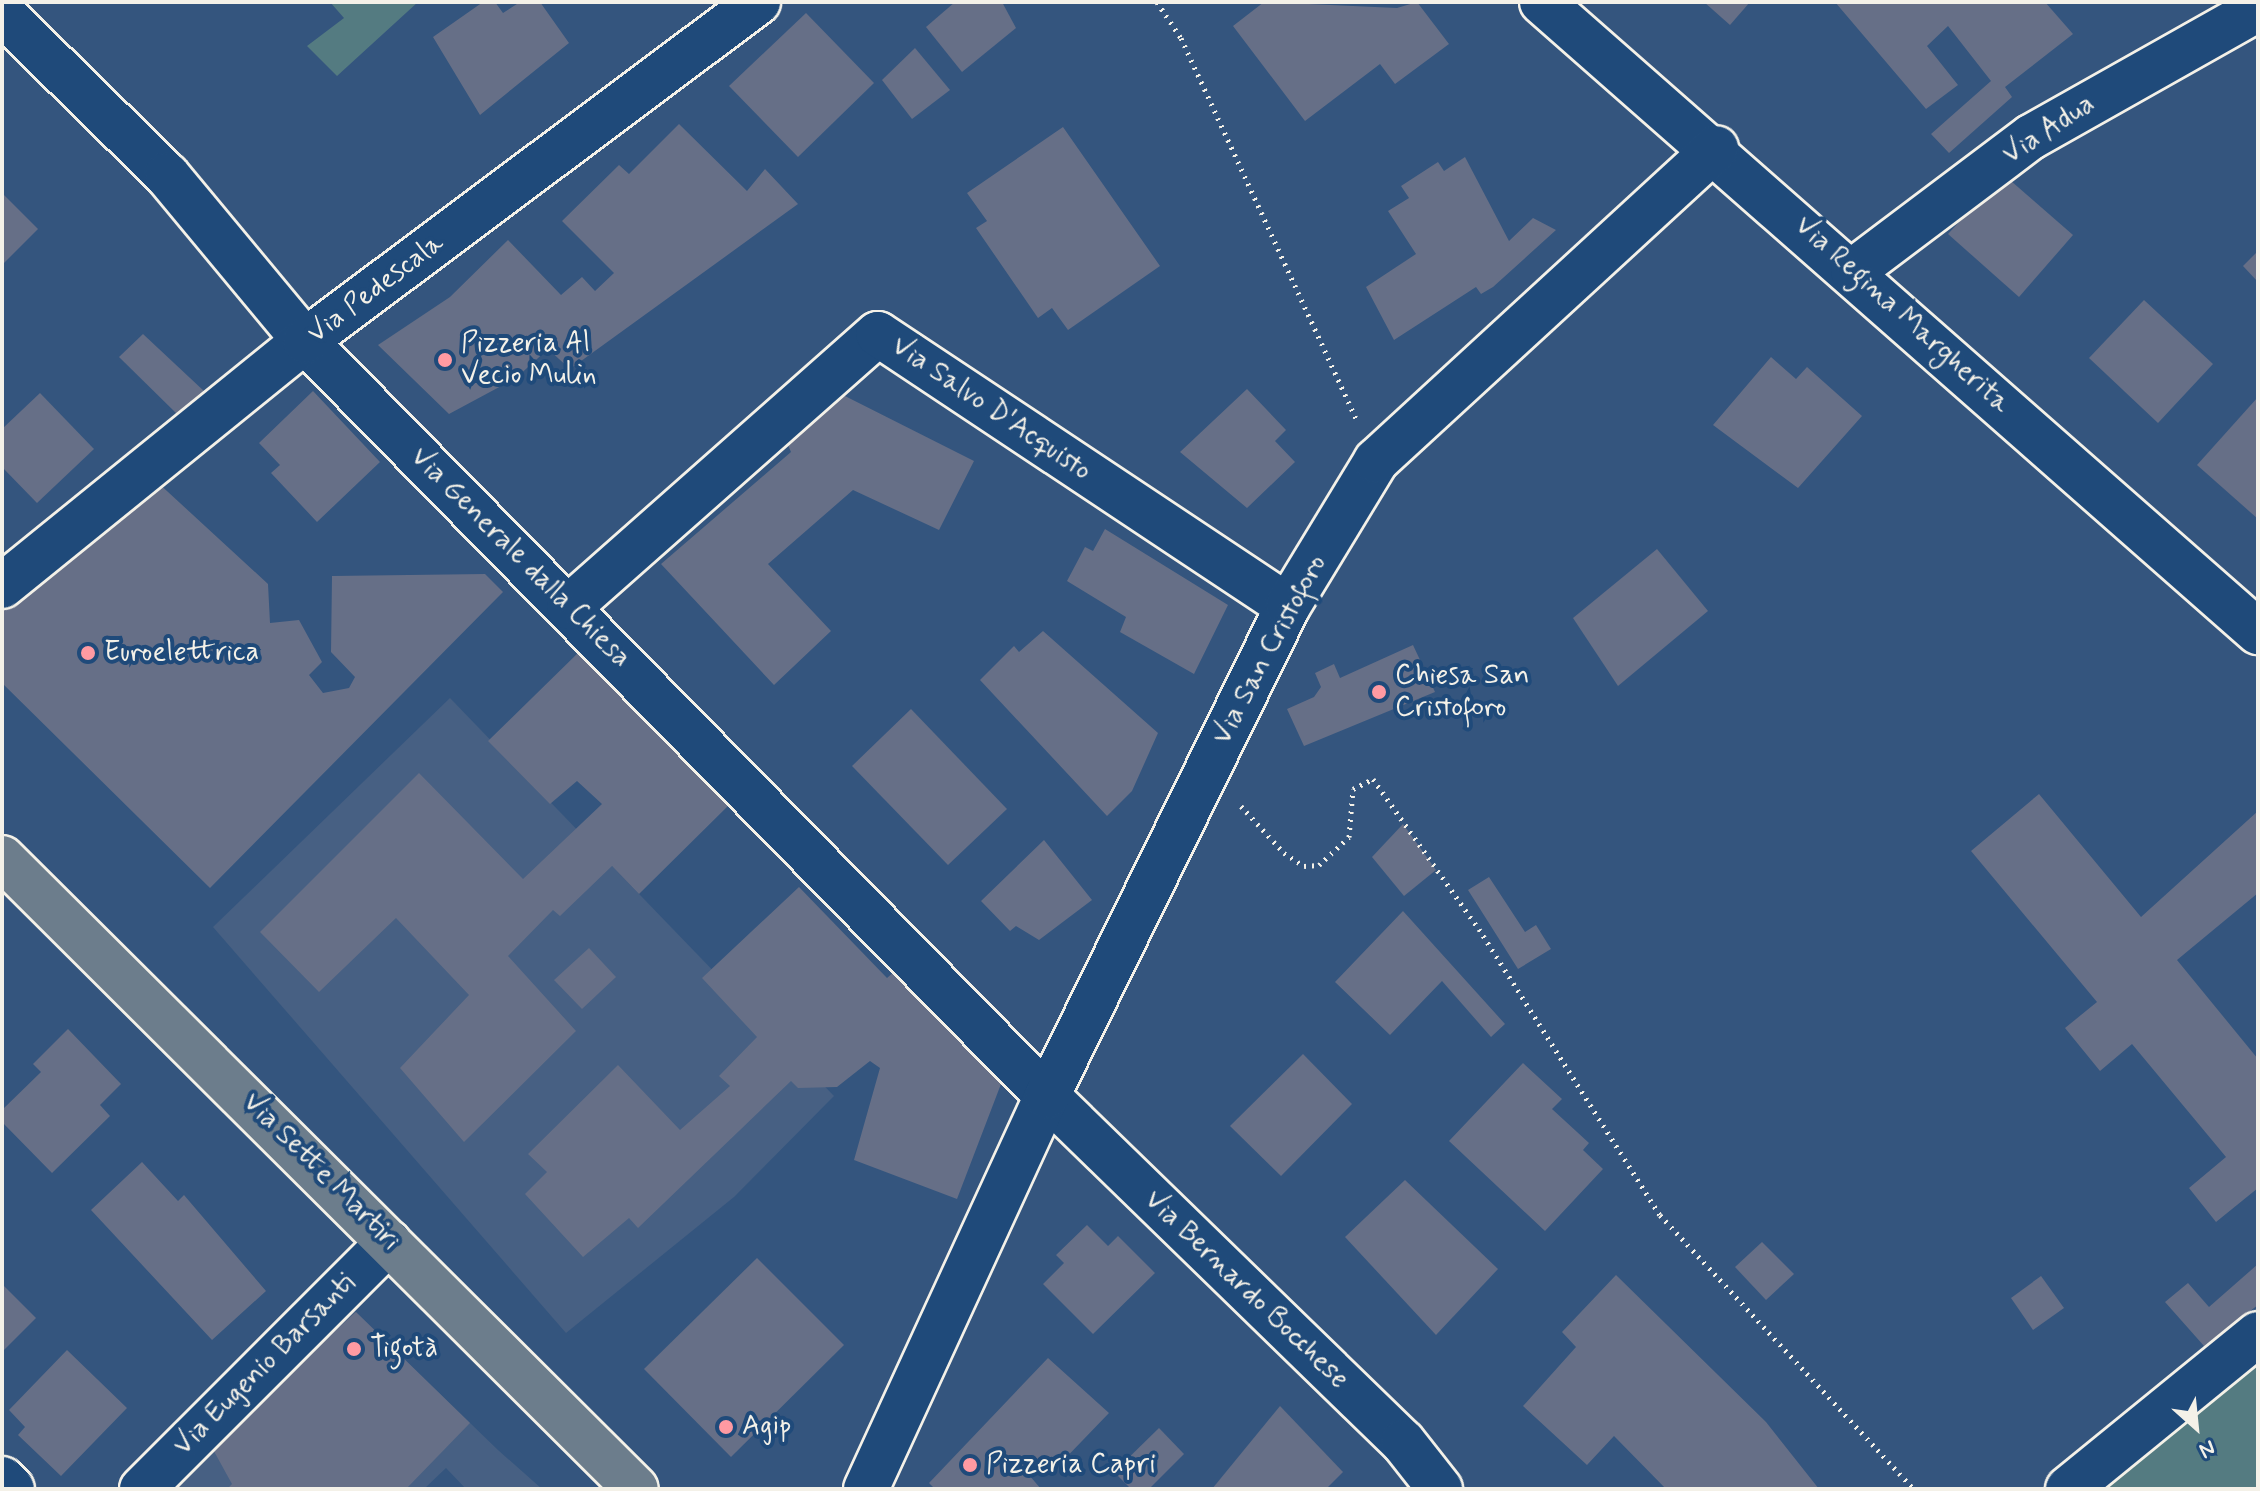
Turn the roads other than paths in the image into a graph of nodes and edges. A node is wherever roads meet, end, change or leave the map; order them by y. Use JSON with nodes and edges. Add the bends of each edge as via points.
{"nodes":[{"id":1,"x":758,"y":2,"type":"edge"},
{"id":2,"x":1542,"y":2,"type":"edge"},
{"id":3,"x":2258,"y":9,"type":"edge"},
{"id":4,"x":2,"y":13,"type":"edge"},
{"id":5,"x":1716,"y":148,"type":"junction"},
{"id":6,"x":1853,"y":271,"type":"junction"},
{"id":7,"x":305,"y":341,"type":"junction"},
{"id":8,"x":2,"y":586,"type":"edge"},
{"id":9,"x":1288,"y":606,"type":"junction"},
{"id":10,"x":569,"y":607,"type":"junction"},
{"id":11,"x":2258,"y":632,"type":"edge"},
{"id":12,"x":2,"y":858,"type":"edge"},
{"id":13,"x":1047,"y":1096,"type":"junction"},
{"id":14,"x":389,"y":1242,"type":"junction"},
{"id":15,"x":2258,"y":1334,"type":"edge"},
{"id":16,"x":2,"y":1479,"type":"edge"},
{"id":17,"x":12,"y":1489,"type":"edge"},
{"id":18,"x":142,"y":1489,"type":"edge"},
{"id":19,"x":636,"y":1489,"type":"edge"},
{"id":20,"x":866,"y":1489,"type":"edge"},
{"id":21,"x":1440,"y":1489,"type":"edge"},
{"id":22,"x":2068,"y":1489,"type":"edge"}],
"edges":[{"from":1,"to":7,"type":"street","name":"Via Pedescala"},
{"from":2,"to":5,"type":"street","name":"Via Regina Margherita"},
{"from":3,"to":6,"type":"street","name":"Via Adua","via":[[2031,137]]},
{"from":4,"to":7,"type":"street","name":"Via Generale dalla Chiesa","via":[[167,175]]},
{"from":5,"to":6,"type":"street","name":"Via Regina Margherita"},
{"from":5,"to":9,"type":"street","name":"Via San Cristoforo","via":[[1376,461]]},
{"from":6,"to":11,"type":"street","name":"Via Regina Margherita"},
{"from":7,"to":8,"type":"street","name":"Via Pedescala"},
{"from":7,"to":10,"type":"street","name":"Via Generale dalla Chiesa"},
{"from":9,"to":10,"type":"street","name":"Via Salvo D'Acquisto","via":[[878,334]]},
{"from":9,"to":13,"type":"street","name":"Via San Cristoforo"},
{"from":10,"to":13,"type":"street","name":"Via Generale dalla Chiesa"},
{"from":12,"to":14,"type":"main road","name":"Via Sette Martiri"},
{"from":13,"to":20,"type":"street","name":"Via San Cristoforo"},
{"from":13,"to":21,"type":"street","name":"Via Bernardo Bocchese","via":[[1403,1442]]},
{"from":14,"to":18,"type":"street","name":"Via Eugenio Barsanti"},
{"from":14,"to":19,"type":"main road","name":"Via Sette Martiri"},
{"from":15,"to":22,"type":"street"},
{"from":16,"to":17,"type":"street"}]}
